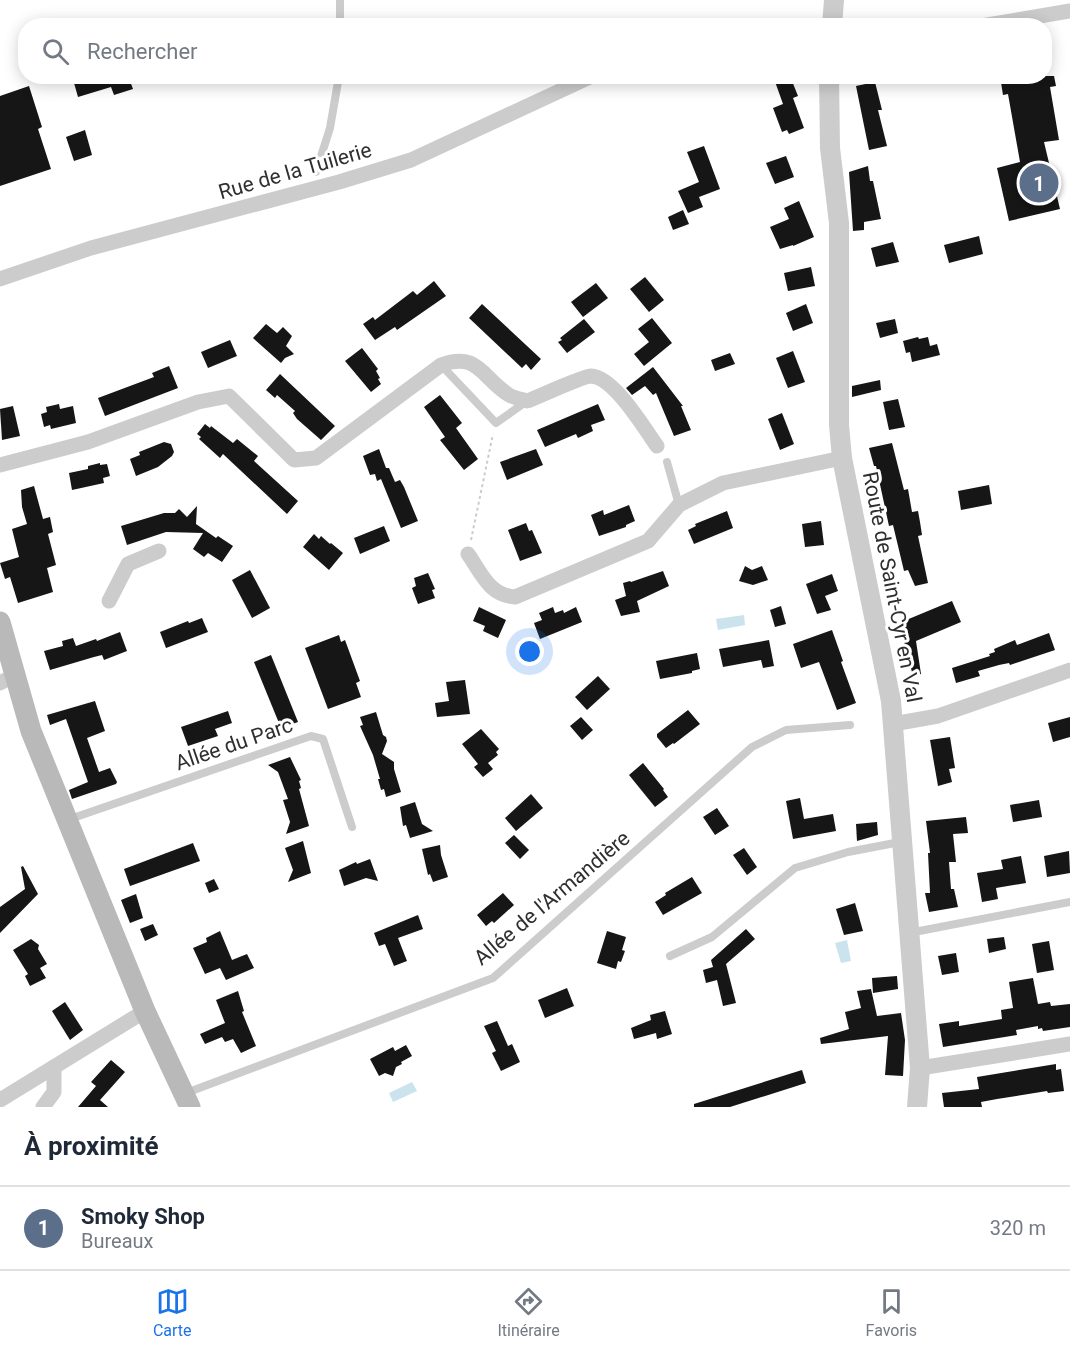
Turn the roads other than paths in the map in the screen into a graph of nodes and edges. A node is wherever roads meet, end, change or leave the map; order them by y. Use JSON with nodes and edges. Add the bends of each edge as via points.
{"nodes":[{"id":1,"x":340,"y":0,"type":"edge"},
{"id":2,"x":834,"y":0,"type":"edge"},
{"id":3,"x":1070,"y":11,"type":"edge"},
{"id":4,"x":340,"y":18,"type":"edge"},
{"id":5,"x":833,"y":18,"type":"edge"},
{"id":6,"x":1028,"y":18,"type":"edge"},
{"id":7,"x":338,"y":84,"type":"edge"},
{"id":8,"x":575,"y":84,"type":"edge"},
{"id":9,"x":829,"y":84,"type":"edge"},
{"id":10,"x":315,"y":172,"type":"dead end"},
{"id":11,"x":0,"y":279,"type":"edge"},
{"id":12,"x":441,"y":365,"type":"junction"},
{"id":13,"x":526,"y":401,"type":"junction"},
{"id":14,"x":657,"y":446,"type":"dead end"},
{"id":15,"x":842,"y":458,"type":"junction"},
{"id":16,"x":667,"y":462,"type":"dead end"},
{"id":17,"x":0,"y":465,"type":"edge"},
{"id":18,"x":679,"y":505,"type":"junction"},
{"id":19,"x":159,"y":551,"type":"dead end"},
{"id":20,"x":468,"y":554,"type":"road end"},
{"id":21,"x":109,"y":601,"type":"dead end"},
{"id":22,"x":0,"y":622,"type":"edge"},
{"id":23,"x":1070,"y":670,"type":"edge"},
{"id":24,"x":8,"y":679,"type":"edge"},
{"id":25,"x":893,"y":724,"type":"junction"},
{"id":26,"x":850,"y":725,"type":"dead end"},
{"id":27,"x":69,"y":820,"type":"junction"},
{"id":28,"x":352,"y":827,"type":"dead end"},
{"id":29,"x":902,"y":841,"type":"junction"},
{"id":30,"x":1070,"y":902,"type":"edge"},
{"id":31,"x":909,"y":933,"type":"junction"},
{"id":32,"x":670,"y":956,"type":"dead end"},
{"id":33,"x":145,"y":1011,"type":"junction"},
{"id":34,"x":1070,"y":1044,"type":"edge"},
{"id":35,"x":54,"y":1066,"type":"junction"},
{"id":36,"x":920,"y":1068,"type":"junction"},
{"id":37,"x":0,"y":1100,"type":"edge"},
{"id":38,"x":187,"y":1100,"type":"edge"},
{"id":39,"x":43,"y":1107,"type":"edge"},
{"id":40,"x":917,"y":1107,"type":"edge"}],
"edges":[{"from":1,"to":4,"type":"lane"},
{"from":2,"to":5,"type":"street"},
{"from":3,"to":6,"type":"street"},
{"from":7,"to":10,"type":"lane","via":[[330,128]]},
{"from":8,"to":11,"type":"street","name":"Rue de la Tuilerie","via":[[411,160],[339,183],[91,248]]},
{"from":9,"to":15,"type":"street","name":"Route de Saint-Cyr en Val","via":[[830,148],[838,223]]},
{"from":12,"to":13,"type":"street","via":[[467,361],[510,395]]},
{"from":12,"to":13,"type":"lane","via":[[496,423]]},
{"from":12,"to":17,"type":"street","via":[[316,458],[294,460],[229,396],[198,402],[88,442]]},
{"from":13,"to":14,"type":"street","via":[[590,376],[601,378],[613,387]]},
{"from":15,"to":18,"type":"street","via":[[723,483]]},
{"from":15,"to":25,"type":"street","name":"Route de Saint-Cyr en Val","via":[[880,640]]},
{"from":16,"to":18,"type":"lane"},
{"from":18,"to":20,"type":"street","via":[[648,541],[515,597],[493,591]]},
{"from":19,"to":21,"type":"street","via":[[128,564]]},
{"from":22,"to":24,"type":"main road"},
{"from":23,"to":25,"type":"street","via":[[938,716]]},
{"from":24,"to":27,"type":"main road"},
{"from":25,"to":29,"type":"street","name":"Route de Saint-Cyr en Val"},
{"from":26,"to":38,"type":"lane","name":"Allée de l'Armandière","via":[[786,730],[753,747],[493,978]]},
{"from":27,"to":28,"type":"lane","name":"Allée du Parc","via":[[311,736],[323,739]]},
{"from":27,"to":33,"type":"main road"},
{"from":29,"to":31,"type":"street","name":"Route de Saint-Cyr en Val"},
{"from":29,"to":32,"type":"lane","via":[[795,868],[712,937]]},
{"from":30,"to":31,"type":"lane"},
{"from":31,"to":36,"type":"street","name":"Route de Saint-Cyr en Val"},
{"from":33,"to":35,"type":"street"},
{"from":33,"to":38,"type":"main road"},
{"from":34,"to":36,"type":"street"},
{"from":35,"to":37,"type":"street"},
{"from":35,"to":39,"type":"street","via":[[54,1092]]},
{"from":36,"to":40,"type":"street","name":"Route de Saint-Cyr en Val"}]}
